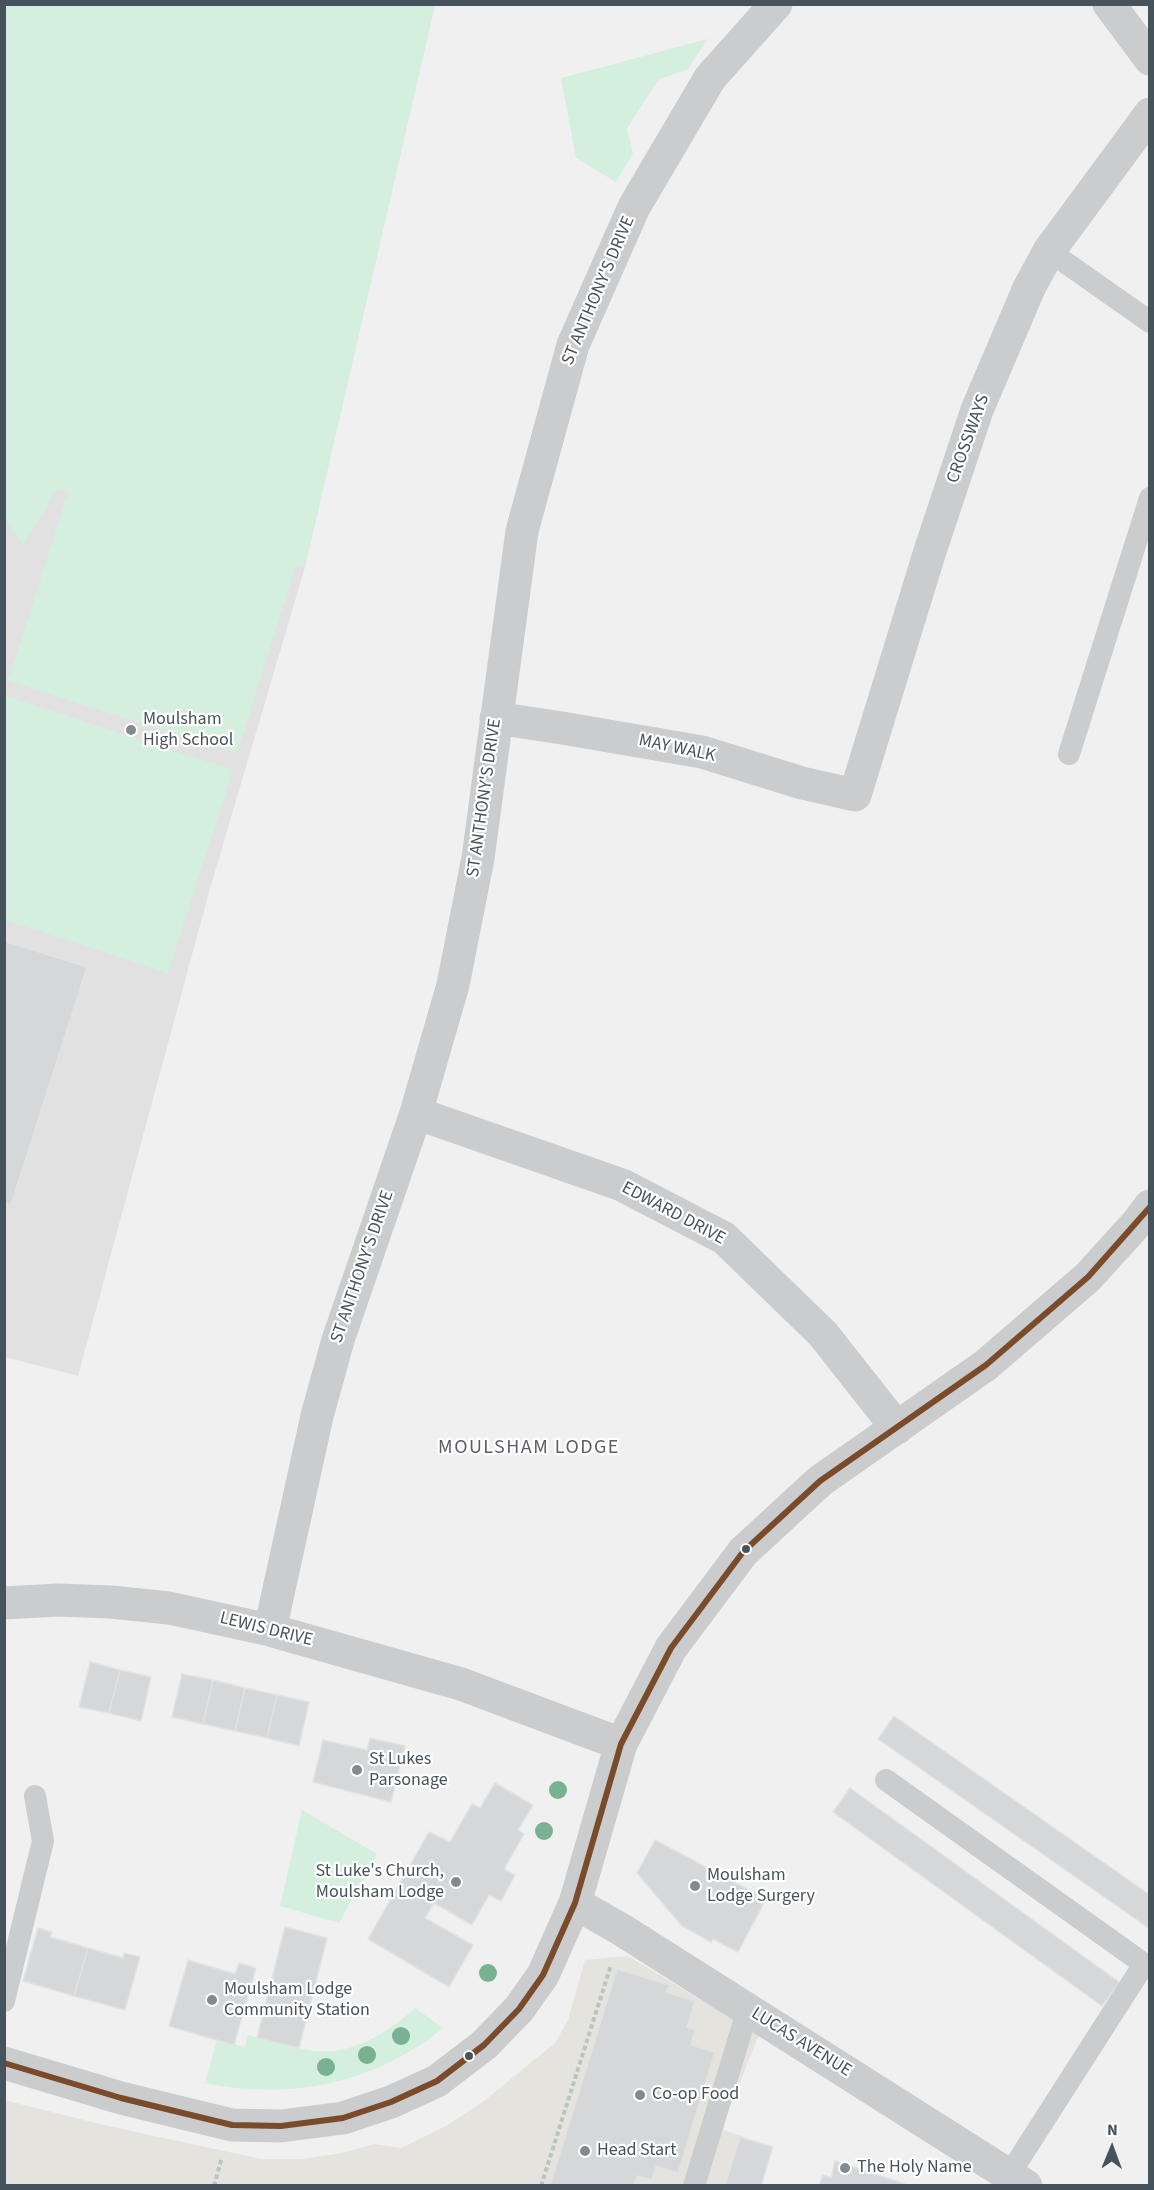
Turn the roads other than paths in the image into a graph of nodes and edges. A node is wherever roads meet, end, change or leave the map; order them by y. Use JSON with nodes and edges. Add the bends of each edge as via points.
{"nodes":[{"id":1,"x":776,"y":4,"type":"edge"},
{"id":2,"x":1109,"y":4,"type":"edge"},
{"id":3,"x":1149,"y":59,"type":"edge"},
{"id":4,"x":1149,"y":114,"type":"edge"},
{"id":5,"x":1049,"y":251,"type":"junction"},
{"id":6,"x":1149,"y":322,"type":"edge"},
{"id":7,"x":1149,"y":498,"type":"edge"},
{"id":8,"x":496,"y":718,"type":"junction"},
{"id":9,"x":1069,"y":754,"type":"dead end"},
{"id":10,"x":855,"y":795,"type":"joint"},
{"id":11,"x":416,"y":1113,"type":"junction"},
{"id":12,"x":1149,"y":1206,"type":"edge"},
{"id":13,"x":897,"y":1428,"type":"junction"},
{"id":14,"x":4,"y":1603,"type":"edge"},
{"id":15,"x":270,"y":1629,"type":"junction"},
{"id":16,"x":621,"y":1744,"type":"junction"},
{"id":17,"x":886,"y":1780,"type":"dead end"},
{"id":18,"x":35,"y":1796,"type":"dead end"},
{"id":19,"x":575,"y":1903,"type":"junction"},
{"id":20,"x":4,"y":2001,"type":"edge"},
{"id":21,"x":748,"y":2009,"type":"junction"},
{"id":22,"x":4,"y":2063,"type":"edge"},
{"id":23,"x":1017,"y":2180,"type":"edge"},
{"id":24,"x":694,"y":2186,"type":"edge"}],
"edges":[{"from":1,"to":8,"type":"street","name":"ST ANTHONY'S DRIVE","via":[[710,78],[634,207],[573,345],[522,531]]},
{"from":2,"to":3,"type":"street"},
{"from":4,"to":5,"type":"street","name":"CROSSWAYS"},
{"from":5,"to":6,"type":"lane"},
{"from":5,"to":10,"type":"street","name":"CROSSWAYS","via":[[977,410]]},
{"from":7,"to":9,"type":"lane"},
{"from":8,"to":10,"type":"street","name":"MAY WALK","via":[[702,752]]},
{"from":8,"to":11,"type":"street","name":"ST ANTHONY'S DRIVE","via":[[478,858],[458,962]]},
{"from":11,"to":13,"type":"street","name":"EDWARD DRIVE","via":[[622,1185],[724,1238],[822,1334]]},
{"from":11,"to":15,"type":"street","name":"ST ANTHONY'S DRIVE","via":[[338,1340],[317,1416]]},
{"from":12,"to":13,"type":"street","via":[[1088,1277],[986,1365]]},
{"from":13,"to":16,"type":"street","via":[[820,1481],[743,1552],[671,1647]]},
{"from":14,"to":15,"type":"street","name":"LEWIS DRIVE","via":[[111,1602],[169,1608]]},
{"from":15,"to":16,"type":"street","name":"LEWIS DRIVE","via":[[461,1684]]},
{"from":16,"to":19,"type":"street"},
{"from":17,"to":23,"type":"lane","via":[[1144,1964]]},
{"from":18,"to":20,"type":"lane","via":[[43,1841]]},
{"from":19,"to":21,"type":"street","name":"LUCAS AVENUE"},
{"from":19,"to":22,"type":"street","via":[[543,1975],[519,2009],[484,2045],[437,2081],[343,2118],[281,2126],[232,2125],[121,2098]]},
{"from":21,"to":23,"type":"street","name":"LUCAS AVENUE"},
{"from":21,"to":24,"type":"lane"}]}
